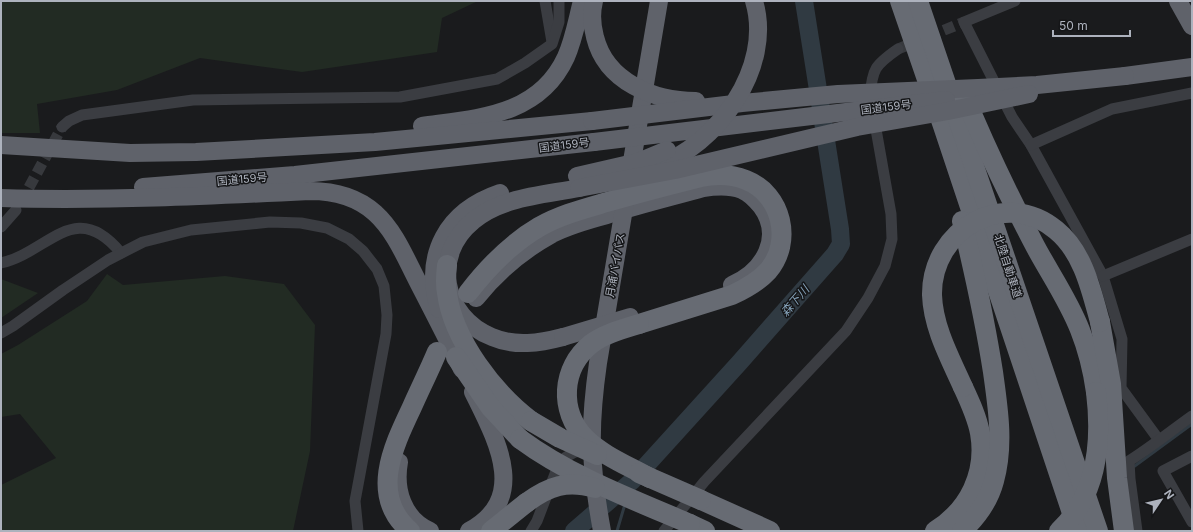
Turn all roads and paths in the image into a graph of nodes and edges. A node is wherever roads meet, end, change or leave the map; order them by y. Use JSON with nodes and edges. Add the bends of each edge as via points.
{"nodes":[{"id":1,"x":545,"y":1,"type":"edge"},
{"id":2,"x":559,"y":1,"type":"edge"},
{"id":3,"x":582,"y":1,"type":"edge"},
{"id":4,"x":594,"y":1,"type":"edge"},
{"id":5,"x":659,"y":1,"type":"edge"},
{"id":6,"x":743,"y":1,"type":"edge"},
{"id":7,"x":754,"y":1,"type":"edge"},
{"id":8,"x":895,"y":1,"type":"edge"},
{"id":9,"x":900,"y":1,"type":"edge"},
{"id":10,"x":918,"y":1,"type":"edge"},
{"id":11,"x":926,"y":1,"type":"edge"},
{"id":12,"x":1015,"y":1,"type":"edge"},
{"id":13,"x":1178,"y":1,"type":"edge"},
{"id":14,"x":1192,"y":26,"type":"edge"},
{"id":15,"x":552,"y":44,"type":"junction"},
{"id":16,"x":898,"y":49,"type":"tunnel mouth"},
{"id":17,"x":1192,"y":67,"type":"edge"},
{"id":18,"x":1125,"y":76,"type":"junction"},
{"id":19,"x":1080,"y":83,"type":"junction"},
{"id":20,"x":978,"y":88,"type":"junction"},
{"id":21,"x":1192,"y":93,"type":"edge"},
{"id":22,"x":62,"y":128,"type":"tunnel mouth"},
{"id":23,"x":1,"y":145,"type":"edge"},
{"id":24,"x":1031,"y":145,"type":"junction"},
{"id":25,"x":261,"y":149,"type":"junction"},
{"id":26,"x":578,"y":182,"type":"junction"},
{"id":27,"x":1,"y":191,"type":"edge"},
{"id":28,"x":1,"y":198,"type":"edge"},
{"id":29,"x":625,"y":203,"type":"junction"},
{"id":30,"x":16,"y":210,"type":"tunnel mouth"},
{"id":31,"x":1,"y":227,"type":"edge"},
{"id":32,"x":1192,"y":239,"type":"edge"},
{"id":33,"x":122,"y":252,"type":"junction"},
{"id":34,"x":1,"y":263,"type":"edge"},
{"id":35,"x":447,"y":265,"type":"junction"},
{"id":36,"x":1103,"y":276,"type":"junction"},
{"id":37,"x":472,"y":295,"type":"dead end"},
{"id":38,"x":440,"y":314,"type":"junction"},
{"id":39,"x":639,"y":320,"type":"junction"},
{"id":40,"x":1,"y":333,"type":"edge"},
{"id":41,"x":446,"y":356,"type":"junction"},
{"id":42,"x":482,"y":396,"type":"junction"},
{"id":43,"x":1192,"y":416,"type":"edge"},
{"id":44,"x":1159,"y":440,"type":"junction"},
{"id":45,"x":592,"y":448,"type":"junction"},
{"id":46,"x":1192,"y":456,"type":"edge"},
{"id":47,"x":650,"y":478,"type":"junction"},
{"id":48,"x":641,"y":503,"type":"junction"},
{"id":49,"x":1192,"y":522,"type":"edge"},
{"id":50,"x":698,"y":528,"type":"edge"},
{"id":51,"x":358,"y":531,"type":"edge"},
{"id":52,"x":410,"y":531,"type":"edge"},
{"id":53,"x":430,"y":531,"type":"edge"},
{"id":54,"x":469,"y":531,"type":"edge"},
{"id":55,"x":491,"y":531,"type":"edge"},
{"id":56,"x":531,"y":531,"type":"edge"},
{"id":57,"x":602,"y":531,"type":"edge"},
{"id":58,"x":664,"y":531,"type":"edge"},
{"id":59,"x":770,"y":531,"type":"edge"},
{"id":60,"x":935,"y":531,"type":"edge"},
{"id":61,"x":962,"y":531,"type":"edge"},
{"id":62,"x":1060,"y":531,"type":"edge"},
{"id":63,"x":1078,"y":531,"type":"edge"},
{"id":64,"x":1098,"y":531,"type":"edge"},
{"id":65,"x":1124,"y":531,"type":"edge"},
{"id":66,"x":1137,"y":531,"type":"edge"}],
"edges":[{"from":1,"to":15,"type":"street"},
{"from":2,"to":15,"type":"street","via":[[559,22]]},
{"from":3,"to":25,"type":"highway","via":[[565,58],[547,86],[522,104],[496,114]]},
{"from":4,"to":20,"type":"highway","bridge":true,"via":[[593,30],[596,42],[609,66],[639,90],[665,98],[694,101],[837,89],[936,86]]},
{"from":5,"to":29,"type":"highway","name":"月浦バイパス"},
{"from":6,"to":26,"type":"highway","bridge":true,"via":[[747,35],[741,62],[730,88],[712,114],[689,135],[665,151]]},
{"from":7,"to":26,"type":"highway","bridge":true,"via":[[758,21],[755,53],[750,71],[736,100],[717,124],[691,147],[661,165],[645,171]]},
{"from":8,"to":61,"type":"highway","via":[[932,108],[960,212],[982,309],[997,400],[1000,448],[994,482],[980,510]]},
{"from":9,"to":63,"type":"highway","name":"北陸自動車道"},
{"from":10,"to":64,"type":"highway","name":"北陸自動車道"},
{"from":11,"to":62,"type":"highway","bridge":true,"via":[[1000,177],[1081,330],[1089,357],[1096,392],[1099,434],[1094,470],[1083,500]]},
{"from":12,"to":24,"type":"street","via":[[964,22],[1012,117]]},
{"from":13,"to":14,"type":"highway"},
{"from":15,"to":22,"type":"street","via":[[497,79],[400,97],[193,100],[82,115]]},
{"from":16,"to":58,"type":"street","via":[[881,61],[872,76],[870,97],[891,214],[892,239],[885,266],[846,331],[704,482]]},
{"from":17,"to":18,"type":"highway","name":"国道159号"},
{"from":18,"to":19,"type":"highway","name":"国道159号","bridge":true},
{"from":18,"to":20,"type":"highway","name":"国道159号","bridge":true},
{"from":19,"to":26,"type":"highway","bridge":true,"via":[[851,129],[668,172]]},
{"from":19,"to":27,"type":"highway","name":"国道159号","bridge":true,"via":[[748,124],[288,176],[165,186]]},
{"from":20,"to":25,"type":"highway","name":"国道159号","bridge":true,"via":[[838,94],[375,142]]},
{"from":21,"to":24,"type":"street","via":[[1112,109]]},
{"from":23,"to":25,"type":"highway","name":"国道159号","via":[[130,153]]},
{"from":24,"to":36,"type":"street"},
{"from":26,"to":35,"type":"highway","via":[[484,213],[463,230],[455,241]]},
{"from":26,"to":38,"type":"highway","via":[[499,193],[476,203],[458,217],[443,238],[434,262],[434,288]]},
{"from":28,"to":41,"type":"highway","via":[[169,198],[310,191],[347,196],[375,213],[393,235]]},
{"from":29,"to":37,"type":"highway","via":[[566,214],[539,226],[489,266]]},
{"from":29,"to":39,"type":"highway","via":[[701,177],[737,177],[747,180],[764,192],[775,207],[781,226],[782,236],[778,255],[769,270],[744,290],[727,297]]},
{"from":29,"to":45,"type":"highway","name":"月浦バイパス","via":[[598,363],[593,404]]},
{"from":30,"to":31,"type":"street"},
{"from":32,"to":36,"type":"street"},
{"from":33,"to":34,"type":"street","via":[[96,231],[68,229],[27,254]]},
{"from":33,"to":40,"type":"street"},
{"from":33,"to":51,"type":"street","via":[[143,242],[191,230],[270,222],[301,223],[327,228],[349,239],[364,251],[377,269],[384,286],[387,315],[386,334],[356,501]]},
{"from":35,"to":39,"type":"highway","bridge":true,"via":[[450,294],[462,316],[481,332],[498,340],[519,344],[533,343]]},
{"from":35,"to":47,"type":"highway","bridge":true,"via":[[449,306],[460,333],[482,370],[510,404],[531,421],[560,438]]},
{"from":36,"to":44,"type":"street","via":[[1122,339],[1121,388]]},
{"from":38,"to":41,"type":"highway"},
{"from":38,"to":42,"type":"highway"},
{"from":39,"to":47,"type":"highway","bridge":true,"via":[[600,339],[583,352],[571,369],[567,400],[572,421],[586,439],[605,453]]},
{"from":41,"to":42,"type":"highway"},
{"from":41,"to":52,"type":"highway","via":[[395,443],[388,467],[390,501],[400,521]]},
{"from":41,"to":53,"type":"highway","via":[[404,444],[398,470],[397,482],[404,506],[411,518]]},
{"from":41,"to":54,"type":"highway","via":[[492,435],[504,475],[501,498],[496,507],[480,525]]},
{"from":42,"to":48,"type":"highway","bridge":true,"via":[[500,419],[534,449],[563,467]]},
{"from":43,"to":44,"type":"street"},
{"from":44,"to":66,"type":"street","via":[[1129,461]]},
{"from":45,"to":56,"type":"street","via":[[575,452],[558,466]]},
{"from":45,"to":57,"type":"highway","name":"月浦バイパス","bridge":true},
{"from":46,"to":49,"type":"street","via":[[1163,471]]},
{"from":47,"to":59,"type":"highway","bridge":true},
{"from":48,"to":50,"type":"highway","bridge":true},
{"from":48,"to":55,"type":"highway","bridge":true,"via":[[598,488],[576,484],[554,487],[536,496]]},
{"from":60,"to":65,"type":"highway","bridge":true,"via":[[950,521],[963,507],[970,496],[981,459],[980,433],[973,411],[937,323],[933,308],[933,282],[940,258],[961,230],[983,218],[1006,213],[1032,216],[1056,230],[1066,240],[1081,264],[1100,322],[1111,384],[1117,478]]}]}
